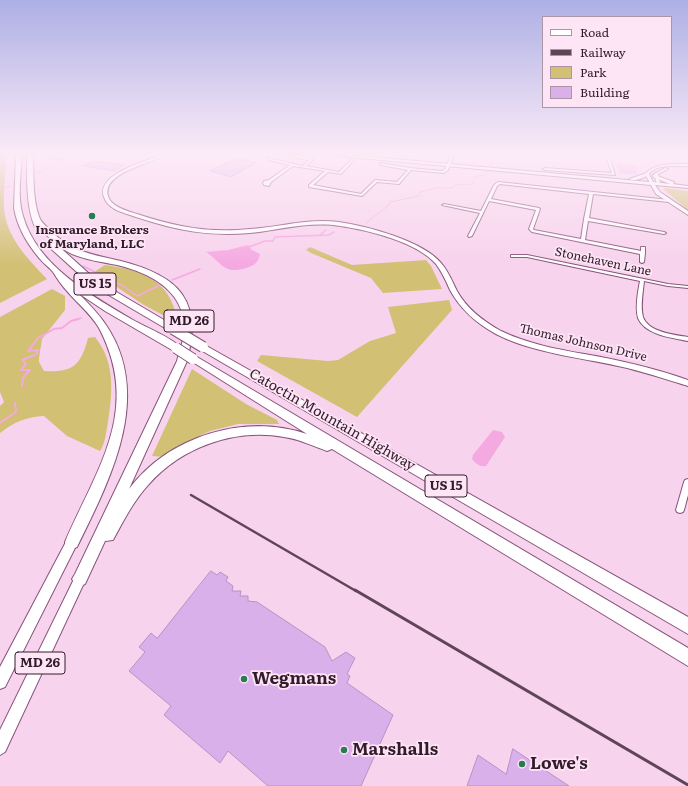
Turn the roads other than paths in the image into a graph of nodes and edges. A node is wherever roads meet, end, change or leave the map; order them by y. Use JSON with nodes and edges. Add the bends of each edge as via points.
{"nodes":[{"id":1,"x":17,"y":192,"type":"edge"},
{"id":2,"x":31,"y":192,"type":"edge"},
{"id":3,"x":105,"y":192,"type":"edge"},
{"id":4,"x":343,"y":192,"type":"edge"},
{"id":5,"x":365,"y":192,"type":"edge"},
{"id":6,"x":492,"y":192,"type":"edge"},
{"id":7,"x":572,"y":192,"type":"edge"},
{"id":8,"x":663,"y":192,"type":"edge"},
{"id":9,"x":591,"y":194,"type":"junction"},
{"id":10,"x":488,"y":200,"type":"junction"},
{"id":11,"x":669,"y":201,"type":"junction"},
{"id":12,"x":444,"y":205,"type":"dead end"},
{"id":13,"x":482,"y":212,"type":"junction"},
{"id":14,"x":688,"y":213,"type":"edge"},
{"id":15,"x":35,"y":218,"type":"junction"},
{"id":16,"x":586,"y":218,"type":"junction"},
{"id":17,"x":664,"y":233,"type":"dead end"},
{"id":18,"x":470,"y":236,"type":"dead end"},
{"id":19,"x":583,"y":241,"type":"junction"},
{"id":20,"x":513,"y":256,"type":"dead end"},
{"id":21,"x":642,"y":262,"type":"dead end"},
{"id":22,"x":58,"y":274,"type":"junction"},
{"id":23,"x":642,"y":280,"type":"junction"},
{"id":24,"x":688,"y":287,"type":"edge"},
{"id":25,"x":688,"y":339,"type":"edge"},
{"id":26,"x":688,"y":383,"type":"edge"},
{"id":27,"x":349,"y":454,"type":"junction"},
{"id":28,"x":688,"y":482,"type":"edge"},
{"id":29,"x":680,"y":510,"type":"dead end"},
{"id":30,"x":72,"y":542,"type":"joint"},
{"id":31,"x":80,"y":579,"type":"junction"},
{"id":32,"x":688,"y":626,"type":"edge"},
{"id":33,"x":688,"y":658,"type":"edge"},
{"id":34,"x":0,"y":682,"type":"edge"},
{"id":35,"x":0,"y":748,"type":"edge"}],
"edges":[{"from":1,"to":22,"type":"highway","number":"US 15","via":[[21,221],[34,246]]},
{"from":2,"to":15,"type":"highway","number":"US 15"},
{"from":3,"to":26,"type":"street","name":"Thomas Johnson Drive","via":[[105,197],[119,209],[161,224],[196,232],[244,232],[322,222],[349,226],[405,243],[420,249],[435,260],[467,310],[499,333],[527,344],[639,368]]},
{"from":4,"to":5,"type":"street","via":[[362,195]]},
{"from":6,"to":10,"type":"street"},
{"from":7,"to":9,"type":"street"},
{"from":8,"to":11,"type":"street"},
{"from":9,"to":11,"type":"street"},
{"from":9,"to":16,"type":"street"},
{"from":10,"to":13,"type":"street"},
{"from":10,"to":19,"type":"street","via":[[538,209],[532,230]]},
{"from":11,"to":14,"type":"street"},
{"from":12,"to":13,"type":"street"},
{"from":13,"to":18,"type":"street"},
{"from":15,"to":31,"type":"highway","number":"MD 26","via":[[58,242],[75,252],[138,269],[162,280],[182,301],[189,320],[190,335],[182,361]]},
{"from":15,"to":32,"type":"highway","name":"Catoctin Mountain Highway","number":"US 15","bridge":true,"via":[[49,241],[93,282]]},
{"from":16,"to":17,"type":"street"},
{"from":16,"to":19,"type":"street"},
{"from":19,"to":21,"type":"street","via":[[643,251]]},
{"from":20,"to":23,"type":"street","name":"Stonehaven Lane","via":[[527,256]]},
{"from":22,"to":27,"type":"highway","name":"Catoctin Mountain Highway","number":"US 15","bridge":true,"via":[[95,300]]},
{"from":22,"to":30,"type":"highway","number":"MD 26","via":[[106,332],[117,357],[123,391],[121,418],[113,452]]},
{"from":23,"to":24,"type":"street","name":"Stonehaven Lane"},
{"from":23,"to":25,"type":"street","via":[[641,318],[661,332]]},
{"from":27,"to":31,"type":"highway","via":[[291,434],[265,430],[227,433],[188,447],[154,470],[138,487]]},
{"from":27,"to":33,"type":"highway","name":"Catoctin Mountain Highway","number":"US 15"},
{"from":28,"to":29,"type":"street"},
{"from":30,"to":34,"type":"main road","number":"MD 26"},
{"from":31,"to":35,"type":"main road","number":"MD 26"}]}
